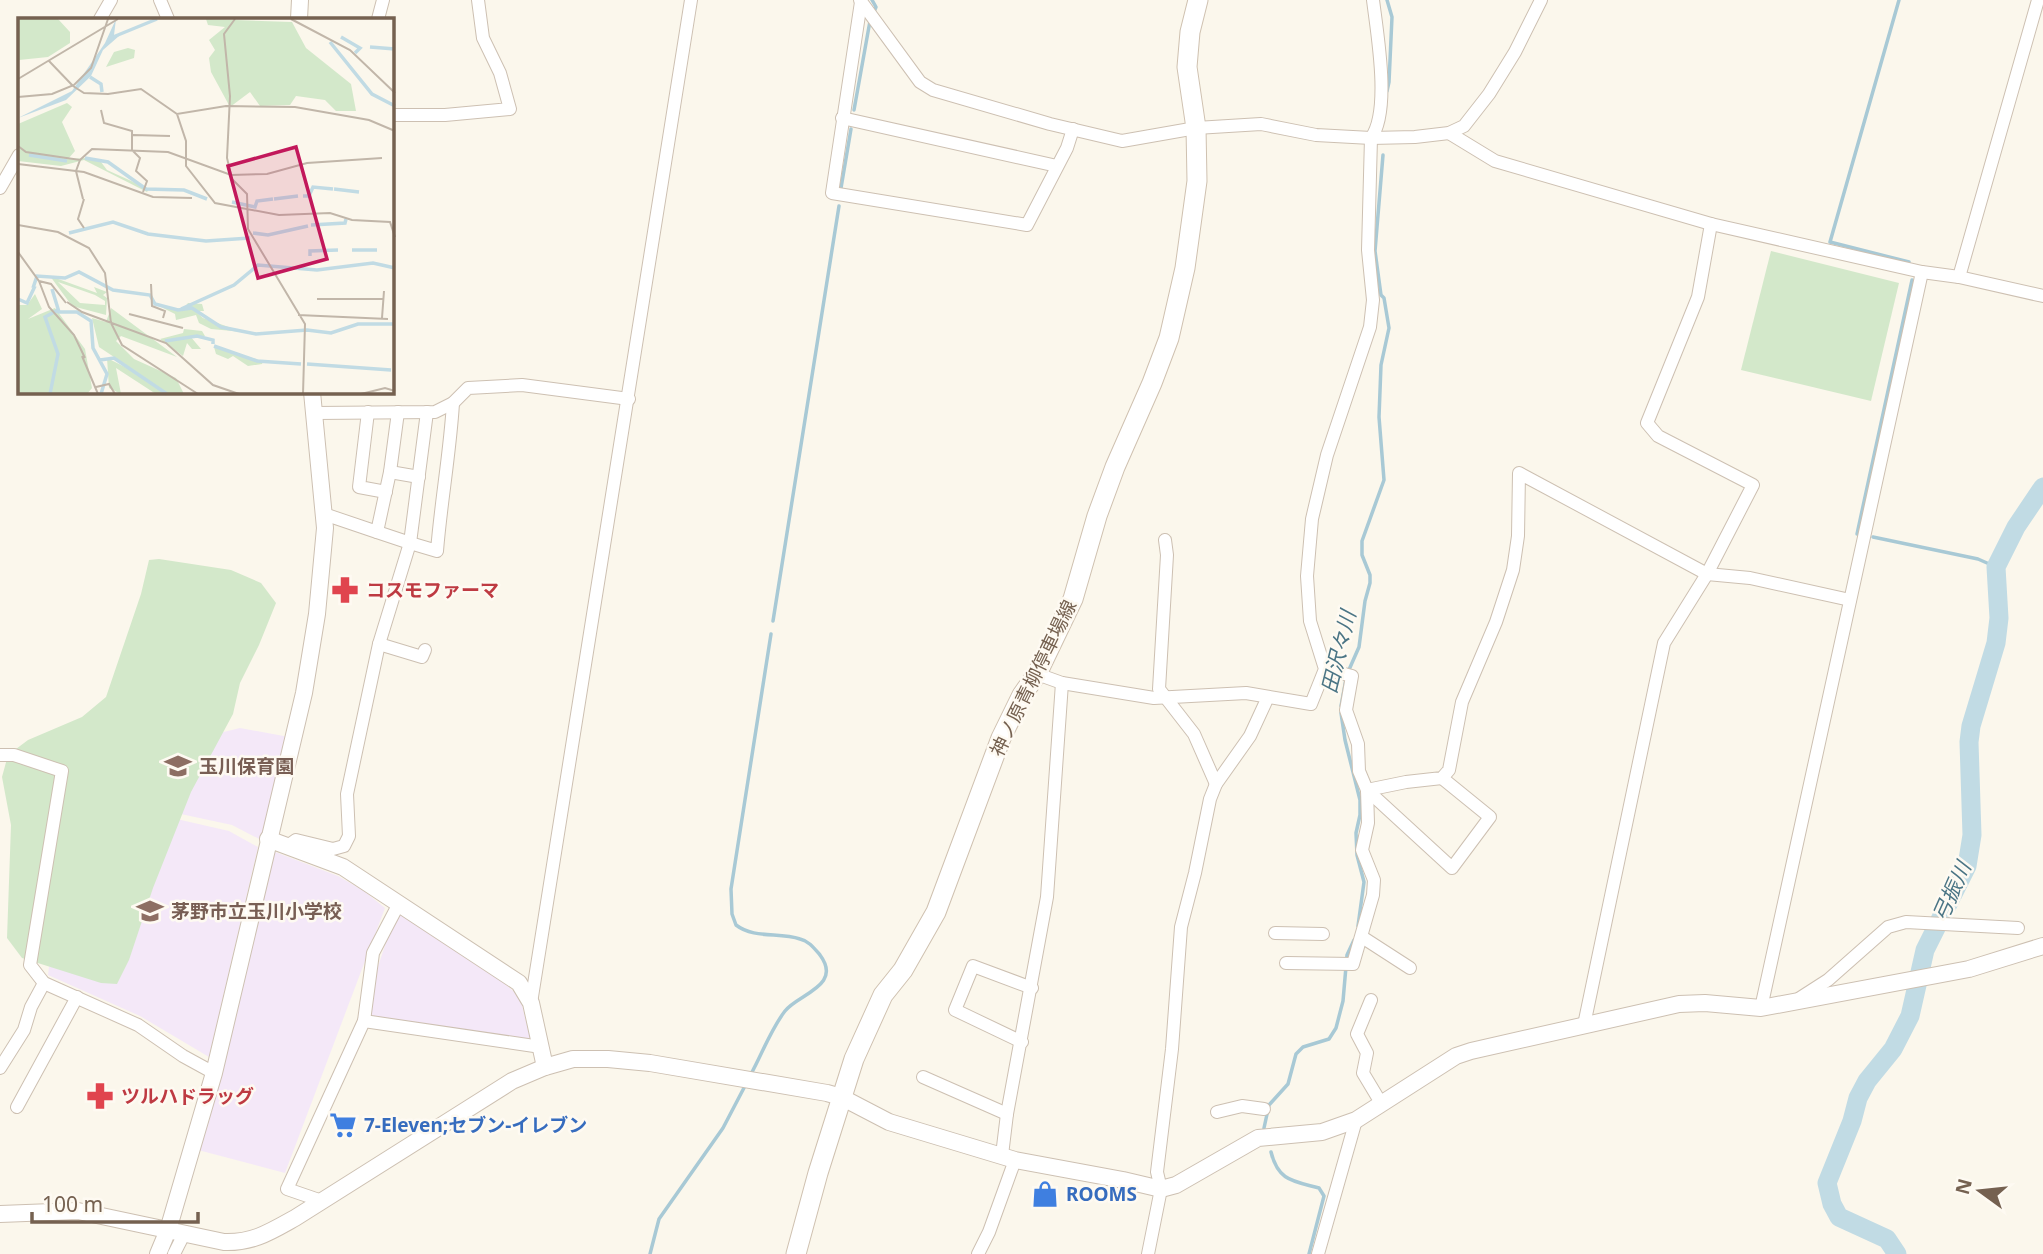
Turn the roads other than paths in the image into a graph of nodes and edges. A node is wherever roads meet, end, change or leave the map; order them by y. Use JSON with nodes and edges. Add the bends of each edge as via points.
{"nodes":[{"id":1,"x":111,"y":0,"type":"edge"},
{"id":2,"x":160,"y":0,"type":"edge"},
{"id":3,"x":300,"y":0,"type":"edge"},
{"id":4,"x":383,"y":0,"type":"edge"},
{"id":5,"x":478,"y":0,"type":"edge"},
{"id":6,"x":691,"y":0,"type":"edge"},
{"id":7,"x":1198,"y":0,"type":"edge"},
{"id":8,"x":1373,"y":0,"type":"edge"},
{"id":9,"x":1541,"y":0,"type":"edge"},
{"id":10,"x":2038,"y":0,"type":"edge"},
{"id":11,"x":860,"y":1,"type":"edge"},
{"id":12,"x":101,"y":18,"type":"edge"},
{"id":13,"x":168,"y":18,"type":"edge"},
{"id":14,"x":299,"y":18,"type":"edge"},
{"id":15,"x":378,"y":18,"type":"edge"},
{"id":16,"x":394,"y":115,"type":"edge"},
{"id":17,"x":842,"y":118,"type":"junction"},
{"id":18,"x":1196,"y":128,"type":"junction"},
{"id":19,"x":1073,"y":129,"type":"junction"},
{"id":20,"x":1449,"y":133,"type":"junction"},
{"id":21,"x":1371,"y":138,"type":"junction"},
{"id":22,"x":18,"y":157,"type":"edge"},
{"id":23,"x":1057,"y":166,"type":"junction"},
{"id":24,"x":0,"y":188,"type":"edge"},
{"id":25,"x":1710,"y":224,"type":"junction"},
{"id":26,"x":1922,"y":272,"type":"junction"},
{"id":27,"x":1959,"y":276,"type":"junction"},
{"id":28,"x":2043,"y":296,"type":"edge"},
{"id":29,"x":312,"y":394,"type":"edge"},
{"id":30,"x":629,"y":399,"type":"junction"},
{"id":31,"x":453,"y":403,"type":"junction"},
{"id":32,"x":368,"y":412,"type":"junction"},
{"id":33,"x":398,"y":412,"type":"junction"},
{"id":34,"x":427,"y":412,"type":"junction"},
{"id":35,"x":315,"y":413,"type":"junction"},
{"id":36,"x":390,"y":472,"type":"junction"},
{"id":37,"x":419,"y":477,"type":"junction"},
{"id":38,"x":386,"y":492,"type":"junction"},
{"id":39,"x":324,"y":514,"type":"junction"},
{"id":40,"x":377,"y":532,"type":"junction"},
{"id":41,"x":1166,"y":540,"type":"dead end"},
{"id":42,"x":410,"y":543,"type":"junction"},
{"id":43,"x":1707,"y":574,"type":"junction"},
{"id":44,"x":1850,"y":600,"type":"junction"},
{"id":45,"x":379,"y":644,"type":"junction"},
{"id":46,"x":425,"y":650,"type":"dead end"},
{"id":47,"x":1325,"y":669,"type":"junction"},
{"id":48,"x":1037,"y":674,"type":"junction"},
{"id":49,"x":1062,"y":683,"type":"junction"},
{"id":50,"x":1166,"y":697,"type":"junction"},
{"id":51,"x":1268,"y":697,"type":"junction"},
{"id":52,"x":0,"y":755,"type":"edge"},
{"id":53,"x":1442,"y":778,"type":"junction"},
{"id":54,"x":1216,"y":784,"type":"junction"},
{"id":55,"x":1367,"y":790,"type":"junction"},
{"id":56,"x":268,"y":839,"type":"junction"},
{"id":57,"x":289,"y":845,"type":"junction"},
{"id":58,"x":394,"y":911,"type":"dead end"},
{"id":59,"x":2018,"y":928,"type":"dead end"},
{"id":60,"x":1275,"y":933,"type":"dead end"},
{"id":61,"x":1323,"y":934,"type":"dead end"},
{"id":62,"x":1362,"y":937,"type":"junction"},
{"id":63,"x":2043,"y":946,"type":"edge"},
{"id":64,"x":1286,"y":963,"type":"dead end"},
{"id":65,"x":1410,"y":968,"type":"dead end"},
{"id":66,"x":44,"y":983,"type":"junction"},
{"id":67,"x":1032,"y":988,"type":"junction"},
{"id":68,"x":77,"y":997,"type":"junction"},
{"id":69,"x":1371,"y":1000,"type":"dead end"},
{"id":70,"x":1795,"y":1001,"type":"junction"},
{"id":71,"x":531,"y":1003,"type":"junction"},
{"id":72,"x":1761,"y":1008,"type":"junction"},
{"id":73,"x":364,"y":1021,"type":"junction"},
{"id":74,"x":1584,"y":1026,"type":"junction"},
{"id":75,"x":1022,"y":1042,"type":"junction"},
{"id":76,"x":541,"y":1047,"type":"junction"},
{"id":77,"x":545,"y":1067,"type":"junction"},
{"id":78,"x":0,"y":1068,"type":"edge"},
{"id":79,"x":214,"y":1073,"type":"junction"},
{"id":80,"x":923,"y":1077,"type":"dead end"},
{"id":81,"x":841,"y":1097,"type":"junction"},
{"id":82,"x":1381,"y":1103,"type":"junction"},
{"id":83,"x":17,"y":1107,"type":"dead end"},
{"id":84,"x":1264,"y":1109,"type":"dead end"},
{"id":85,"x":1217,"y":1112,"type":"dead end"},
{"id":86,"x":1007,"y":1114,"type":"junction"},
{"id":87,"x":1356,"y":1120,"type":"junction"},
{"id":88,"x":1008,"y":1158,"type":"junction"},
{"id":89,"x":1161,"y":1189,"type":"junction"},
{"id":90,"x":322,"y":1201,"type":"junction"},
{"id":91,"x":0,"y":1214,"type":"edge"},
{"id":92,"x":168,"y":1230,"type":"junction"},
{"id":93,"x":185,"y":1232,"type":"junction"},
{"id":94,"x":159,"y":1254,"type":"edge"},
{"id":95,"x":174,"y":1254,"type":"edge"},
{"id":96,"x":796,"y":1254,"type":"edge"},
{"id":97,"x":978,"y":1254,"type":"edge"},
{"id":98,"x":1148,"y":1254,"type":"edge"},
{"id":99,"x":1318,"y":1254,"type":"edge"}],
"edges":[{"from":1,"to":12,"type":"street"},
{"from":2,"to":13,"type":"street"},
{"from":3,"to":14,"type":"street"},
{"from":4,"to":15,"type":"street"},
{"from":5,"to":16,"type":"street","via":[[483,38],[510,109]]},
{"from":6,"to":30,"type":"street"},
{"from":7,"to":18,"type":"main road","name":"神ノ原青柳停車場線","via":[[1187,67]]},
{"from":8,"to":21,"type":"street","via":[[1382,74],[1378,129]]},
{"from":9,"to":20,"type":"street","via":[[1489,94],[1464,126]]},
{"from":10,"to":27,"type":"street"},
{"from":11,"to":17,"type":"street"},
{"from":11,"to":19,"type":"street","via":[[920,82],[933,90]]},
{"from":17,"to":23,"type":"street"},
{"from":17,"to":23,"type":"street","via":[[832,193],[1027,225]]},
{"from":18,"to":19,"type":"street","via":[[1122,141]]},
{"from":18,"to":21,"type":"street","via":[[1261,124],[1316,135]]},
{"from":18,"to":48,"type":"main road","name":"神ノ原青柳停車場線","via":[[1197,181],[1190,238],[1169,338],[1115,467],[1073,599]]},
{"from":19,"to":23,"type":"street"},
{"from":20,"to":21,"type":"street"},
{"from":20,"to":25,"type":"street","via":[[1495,161]]},
{"from":21,"to":47,"type":"street","via":[[1370,327],[1327,454],[1311,519],[1310,621]]},
{"from":22,"to":24,"type":"street"},
{"from":25,"to":26,"type":"street"},
{"from":25,"to":43,"type":"street","via":[[1698,297],[1647,424],[1658,436],[1753,485]]},
{"from":26,"to":27,"type":"street"},
{"from":26,"to":44,"type":"street"},
{"from":27,"to":28,"type":"street"},
{"from":29,"to":35,"type":"street"},
{"from":30,"to":31,"type":"street","via":[[522,385],[468,388]]},
{"from":30,"to":71,"type":"street"},
{"from":31,"to":34,"type":"street"},
{"from":31,"to":42,"type":"street","via":[[438,551]]},
{"from":32,"to":33,"type":"street"},
{"from":32,"to":35,"type":"street"},
{"from":32,"to":38,"type":"street","via":[[359,487]]},
{"from":33,"to":34,"type":"street"},
{"from":33,"to":36,"type":"street"},
{"from":34,"to":37,"type":"street"},
{"from":35,"to":39,"type":"street"},
{"from":36,"to":37,"type":"street"},
{"from":36,"to":38,"type":"street"},
{"from":37,"to":42,"type":"street"},
{"from":38,"to":40,"type":"street"},
{"from":39,"to":40,"type":"street"},
{"from":39,"to":56,"type":"street","via":[[317,614],[304,693]]},
{"from":40,"to":42,"type":"street"},
{"from":41,"to":50,"type":"street","via":[[1158,689]]},
{"from":42,"to":45,"type":"street"},
{"from":43,"to":44,"type":"street"},
{"from":43,"to":53,"type":"street","via":[[1519,473],[1513,570],[1462,702],[1449,770]]},
{"from":43,"to":74,"type":"street","via":[[1664,643]]},
{"from":44,"to":72,"type":"street"},
{"from":45,"to":46,"type":"street","via":[[422,657]]},
{"from":45,"to":57,"type":"street","via":[[346,794],[349,836],[344,846],[333,849],[296,840]]},
{"from":47,"to":51,"type":"street","via":[[1311,704]]},
{"from":47,"to":55,"type":"street","via":[[1346,675],[1346,710]]},
{"from":48,"to":49,"type":"street"},
{"from":48,"to":81,"type":"main road","name":"神ノ原青柳停車場線","via":[[1021,695],[1001,738],[936,912],[883,995]]},
{"from":49,"to":50,"type":"street"},
{"from":49,"to":67,"type":"street","via":[[1047,897]]},
{"from":50,"to":51,"type":"street","via":[[1246,693]]},
{"from":50,"to":54,"type":"street","via":[[1194,734]]},
{"from":51,"to":54,"type":"street","via":[[1250,736]]},
{"from":52,"to":66,"type":"street","via":[[62,771],[30,965]]},
{"from":53,"to":55,"type":"street"},
{"from":53,"to":55,"type":"street","via":[[1490,817],[1452,868]]},
{"from":54,"to":89,"type":"street","via":[[1181,927],[1157,1172]]},
{"from":55,"to":62,"type":"street","via":[[1368,823],[1362,850],[1374,880]]},
{"from":56,"to":57,"type":"street"},
{"from":56,"to":79,"type":"street"},
{"from":57,"to":71,"type":"street","via":[[343,867],[400,902],[519,983]]},
{"from":58,"to":73,"type":"street","via":[[373,953]]},
{"from":59,"to":70,"type":"street","via":[[1906,922],[1888,927],[1828,980]]},
{"from":60,"to":61,"type":"street"},
{"from":62,"to":64,"type":"street","via":[[1353,964]]},
{"from":62,"to":65,"type":"street"},
{"from":63,"to":70,"type":"street","via":[[1969,969]]},
{"from":66,"to":68,"type":"street"},
{"from":66,"to":78,"type":"street","via":[[24,1030]]},
{"from":67,"to":75,"type":"street"},
{"from":67,"to":75,"type":"street","via":[[973,966],[955,1010]]},
{"from":68,"to":79,"type":"street","via":[[138,1025]]},
{"from":68,"to":83,"type":"street"},
{"from":69,"to":82,"type":"street","via":[[1357,1034],[1367,1053],[1363,1073]]},
{"from":70,"to":72,"type":"street"},
{"from":71,"to":76,"type":"street"},
{"from":72,"to":74,"type":"street","via":[[1679,1004]]},
{"from":73,"to":76,"type":"street"},
{"from":73,"to":90,"type":"street","via":[[287,1189]]},
{"from":74,"to":82,"type":"street","via":[[1456,1056]]},
{"from":75,"to":86,"type":"street"},
{"from":76,"to":77,"type":"street"},
{"from":77,"to":81,"type":"street","via":[[573,1059],[650,1063]]},
{"from":77,"to":90,"type":"street","via":[[512,1081]]},
{"from":79,"to":92,"type":"street"},
{"from":80,"to":86,"type":"street"},
{"from":81,"to":88,"type":"street","via":[[889,1122]]},
{"from":81,"to":96,"type":"main road","name":"神ノ原青柳停車場線"},
{"from":82,"to":87,"type":"street"},
{"from":84,"to":85,"type":"street","via":[[1241,1106]]},
{"from":86,"to":88,"type":"street"},
{"from":87,"to":89,"type":"street","via":[[1322,1132],[1258,1138]]},
{"from":87,"to":99,"type":"street"},
{"from":88,"to":89,"type":"street"},
{"from":88,"to":97,"type":"street","via":[[989,1232]]},
{"from":89,"to":98,"type":"street"},
{"from":90,"to":93,"type":"street","via":[[267,1234],[243,1242]]},
{"from":91,"to":92,"type":"street","via":[[78,1211]]},
{"from":92,"to":93,"type":"street"},
{"from":92,"to":94,"type":"street"},
{"from":93,"to":95,"type":"street"}]}
